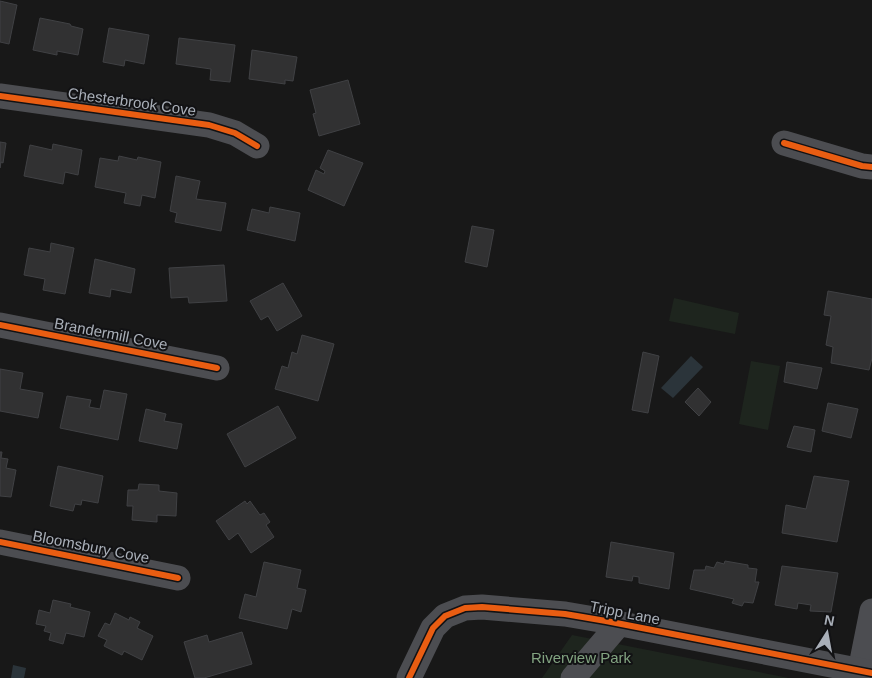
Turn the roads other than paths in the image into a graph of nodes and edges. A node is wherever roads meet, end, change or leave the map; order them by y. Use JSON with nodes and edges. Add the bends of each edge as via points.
{"nodes":[{"id":1,"x":0,"y":96,"type":"edge"},
{"id":2,"x":784,"y":143,"type":"dead end"},
{"id":3,"x":257,"y":146,"type":"dead end"},
{"id":4,"x":872,"y":167,"type":"edge"},
{"id":5,"x":0,"y":325,"type":"edge"},
{"id":6,"x":217,"y":368,"type":"dead end"},
{"id":7,"x":0,"y":542,"type":"edge"},
{"id":8,"x":178,"y":578,"type":"dead end"},
{"id":9,"x":872,"y":611,"type":"edge"},
{"id":10,"x":619,"y":624,"type":"junction"},
{"id":11,"x":866,"y":672,"type":"edge"},
{"id":12,"x":410,"y":678,"type":"edge"},
{"id":13,"x":572,"y":678,"type":"edge"}],
"edges":[{"from":1,"to":3,"type":"street","name":"Chesterbrook Cove","via":[[209,125],[235,133]]},
{"from":2,"to":4,"type":"street"},
{"from":5,"to":6,"type":"street","name":"Brandermill Cove"},
{"from":7,"to":8,"type":"street","name":"Bloomsbury Cove"},
{"from":9,"to":11,"type":"street"},
{"from":10,"to":11,"type":"street","name":"Tripp Lane"},
{"from":10,"to":12,"type":"street","name":"Tripp Lane","via":[[565,614],[465,608],[445,616],[432,628]]},
{"from":10,"to":13,"type":"street"}]}
